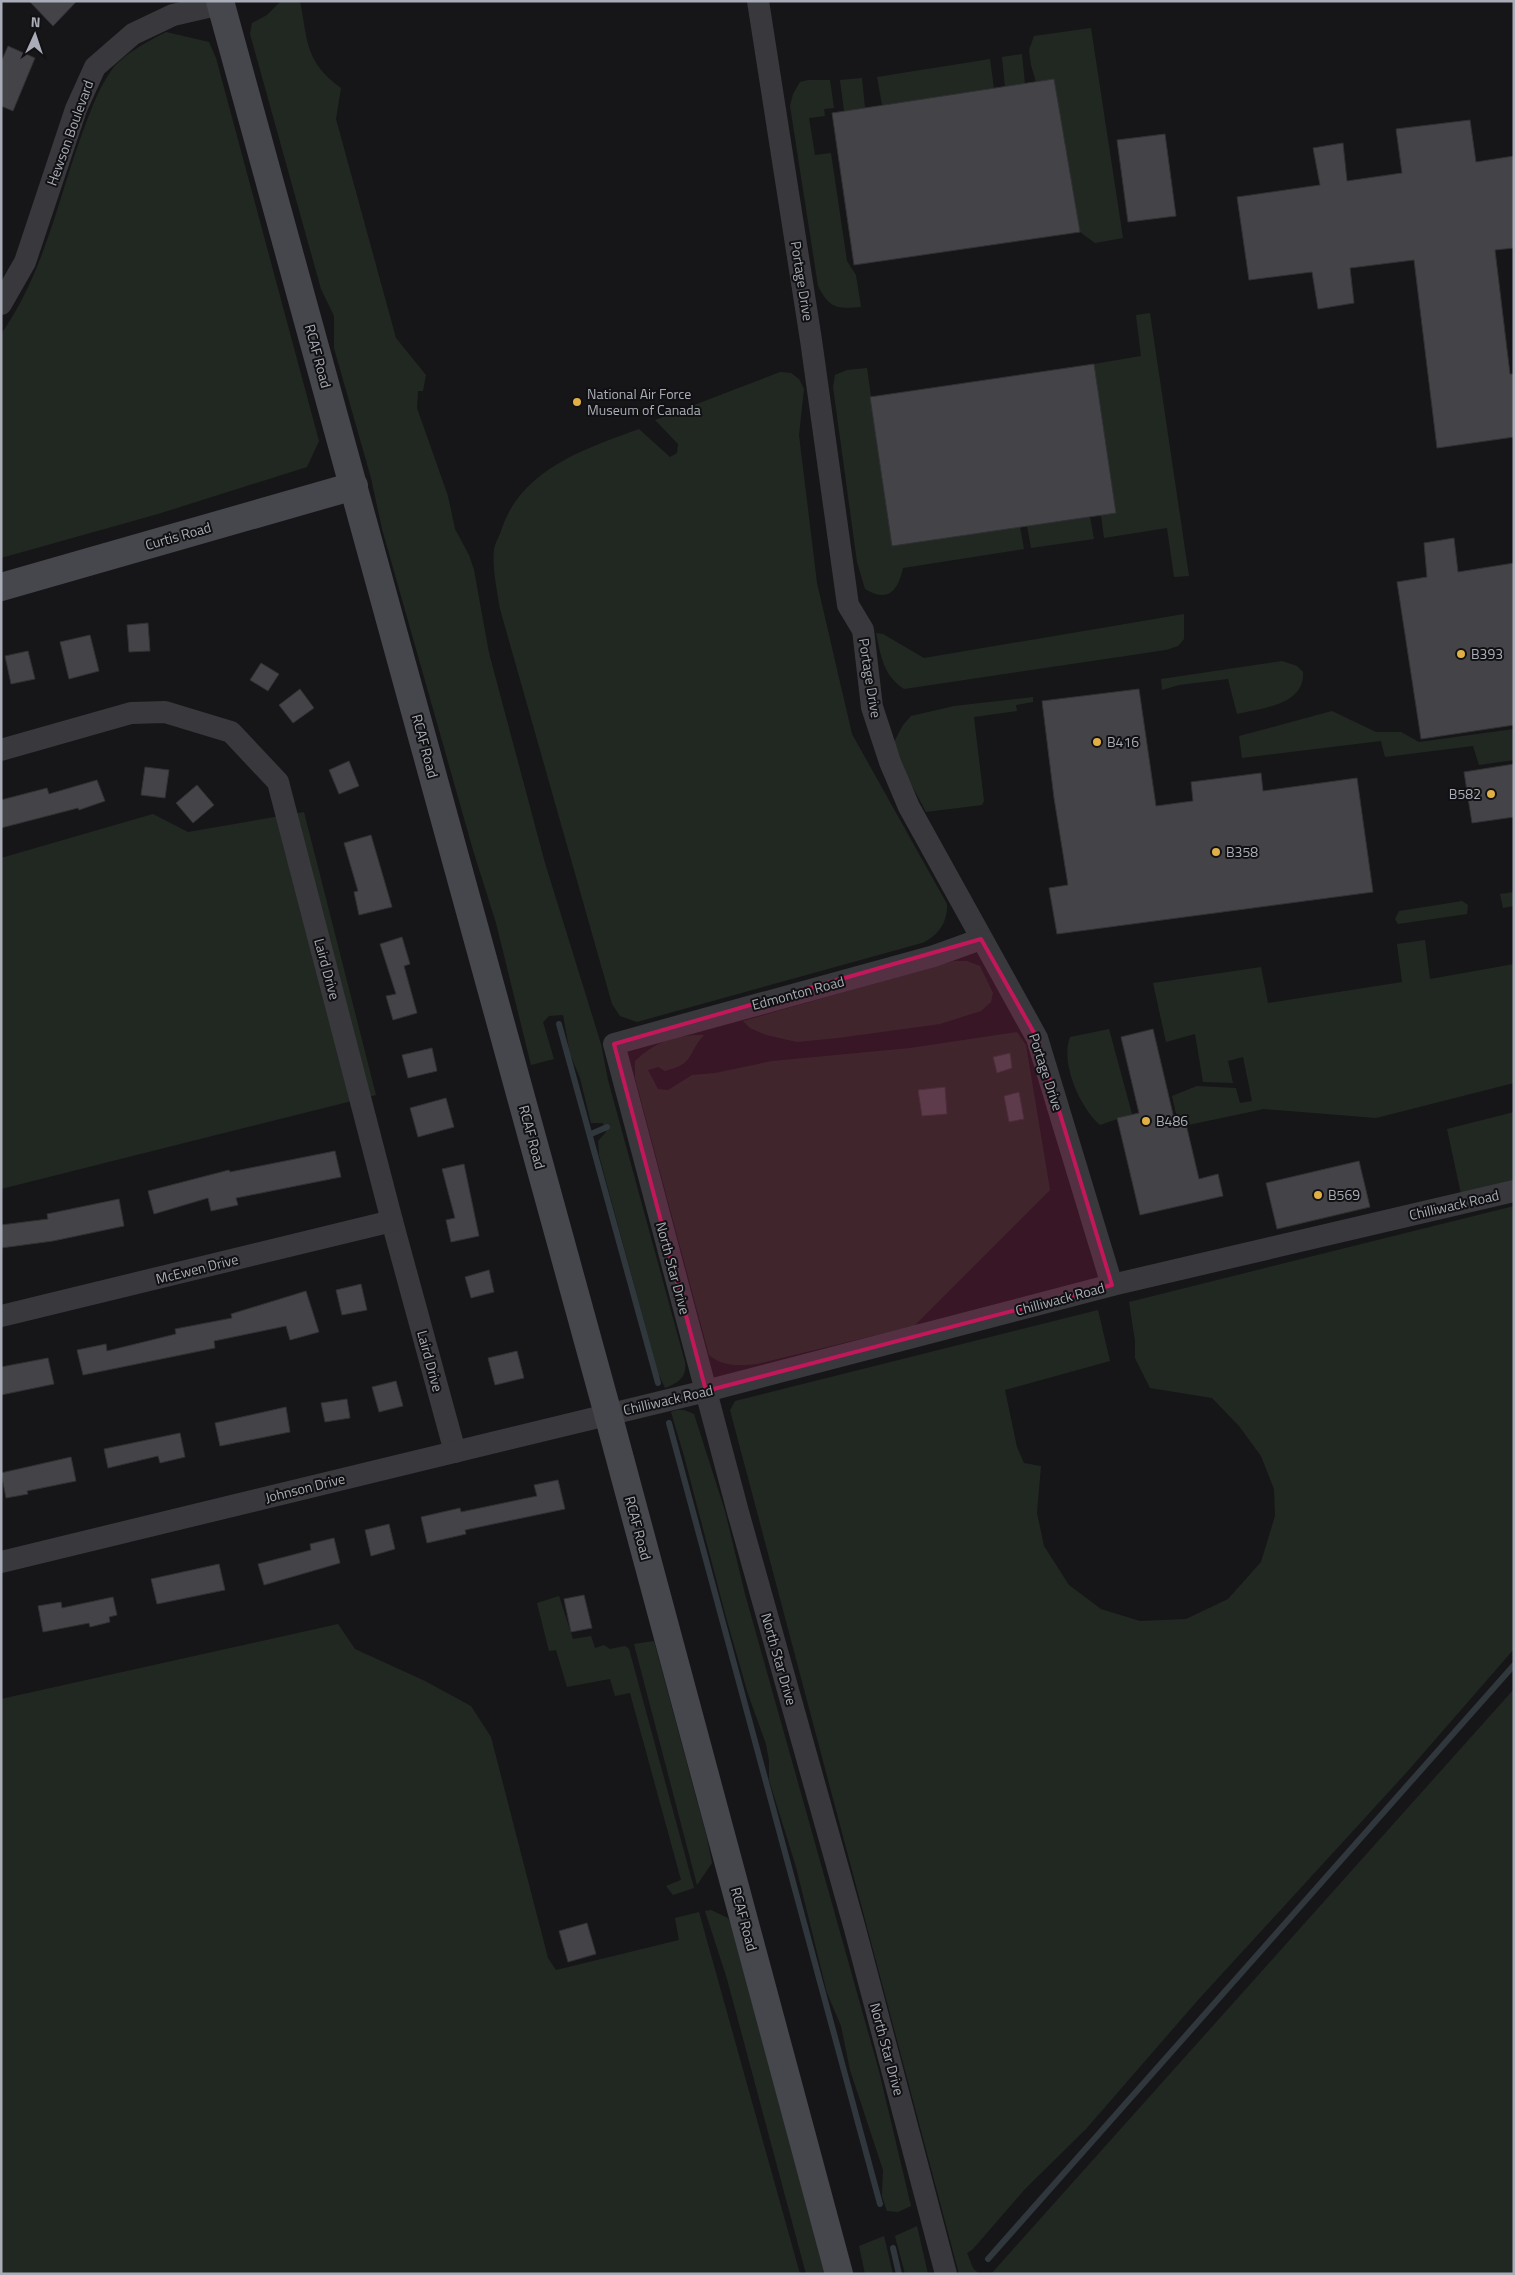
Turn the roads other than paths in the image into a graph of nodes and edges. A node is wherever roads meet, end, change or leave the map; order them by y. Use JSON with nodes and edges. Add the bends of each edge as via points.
{"nodes":[{"id":1,"x":758,"y":1,"type":"edge"},
{"id":2,"x":221,"y":3,"type":"edge"},
{"id":3,"x":1,"y":304,"type":"edge"},
{"id":4,"x":354,"y":486,"type":"junction"},
{"id":5,"x":1,"y":587,"type":"edge"},
{"id":6,"x":1,"y":750,"type":"edge"},
{"id":7,"x":981,"y":939,"type":"junction"},
{"id":8,"x":614,"y":1044,"type":"joint"},
{"id":9,"x":1514,"y":1190,"type":"edge"},
{"id":10,"x":392,"y":1221,"type":"junction"},
{"id":11,"x":1112,"y":1285,"type":"junction"},
{"id":12,"x":1,"y":1316,"type":"edge"},
{"id":13,"x":706,"y":1391,"type":"junction"},
{"id":14,"x":608,"y":1414,"type":"junction"},
{"id":15,"x":455,"y":1452,"type":"junction"},
{"id":16,"x":1,"y":1562,"type":"edge"},
{"id":17,"x":839,"y":2274,"type":"edge"},
{"id":18,"x":946,"y":2274,"type":"edge"}],
"edges":[{"from":1,"to":7,"type":"street","name":"Portage Drive","via":[[848,605],[863,630],[872,707],[909,807]]},
{"from":2,"to":3,"type":"street","name":"Hewson Boulevard","via":[[173,15],[134,34],[95,67],[76,109],[25,262]]},
{"from":2,"to":4,"type":"main road","name":"RCAF Road"},
{"from":4,"to":5,"type":"main road","name":"Curtis Road"},
{"from":4,"to":14,"type":"main road","name":"RCAF Road"},
{"from":6,"to":10,"type":"street","name":"Laird Drive","via":[[131,714],[165,712],[231,732],[278,782]]},
{"from":7,"to":8,"type":"street","name":"Edmonton Road","via":[[934,956]]},
{"from":7,"to":11,"type":"street","name":"Portage Drive","via":[[1037,1038]]},
{"from":8,"to":13,"type":"street","name":"North Star Drive"},
{"from":9,"to":11,"type":"street","name":"Chilliwack Road"},
{"from":10,"to":12,"type":"street","name":"McEwen Drive"},
{"from":10,"to":15,"type":"street","name":"Laird Drive"},
{"from":11,"to":13,"type":"street","name":"Chilliwack Road"},
{"from":13,"to":14,"type":"street","name":"Chilliwack Road"},
{"from":13,"to":18,"type":"street","name":"North Star Drive","via":[[855,1929]]},
{"from":14,"to":15,"type":"street","name":"Johnson Drive"},
{"from":14,"to":17,"type":"main road","name":"RCAF Road"},
{"from":15,"to":16,"type":"street","name":"Johnson Drive"}]}
